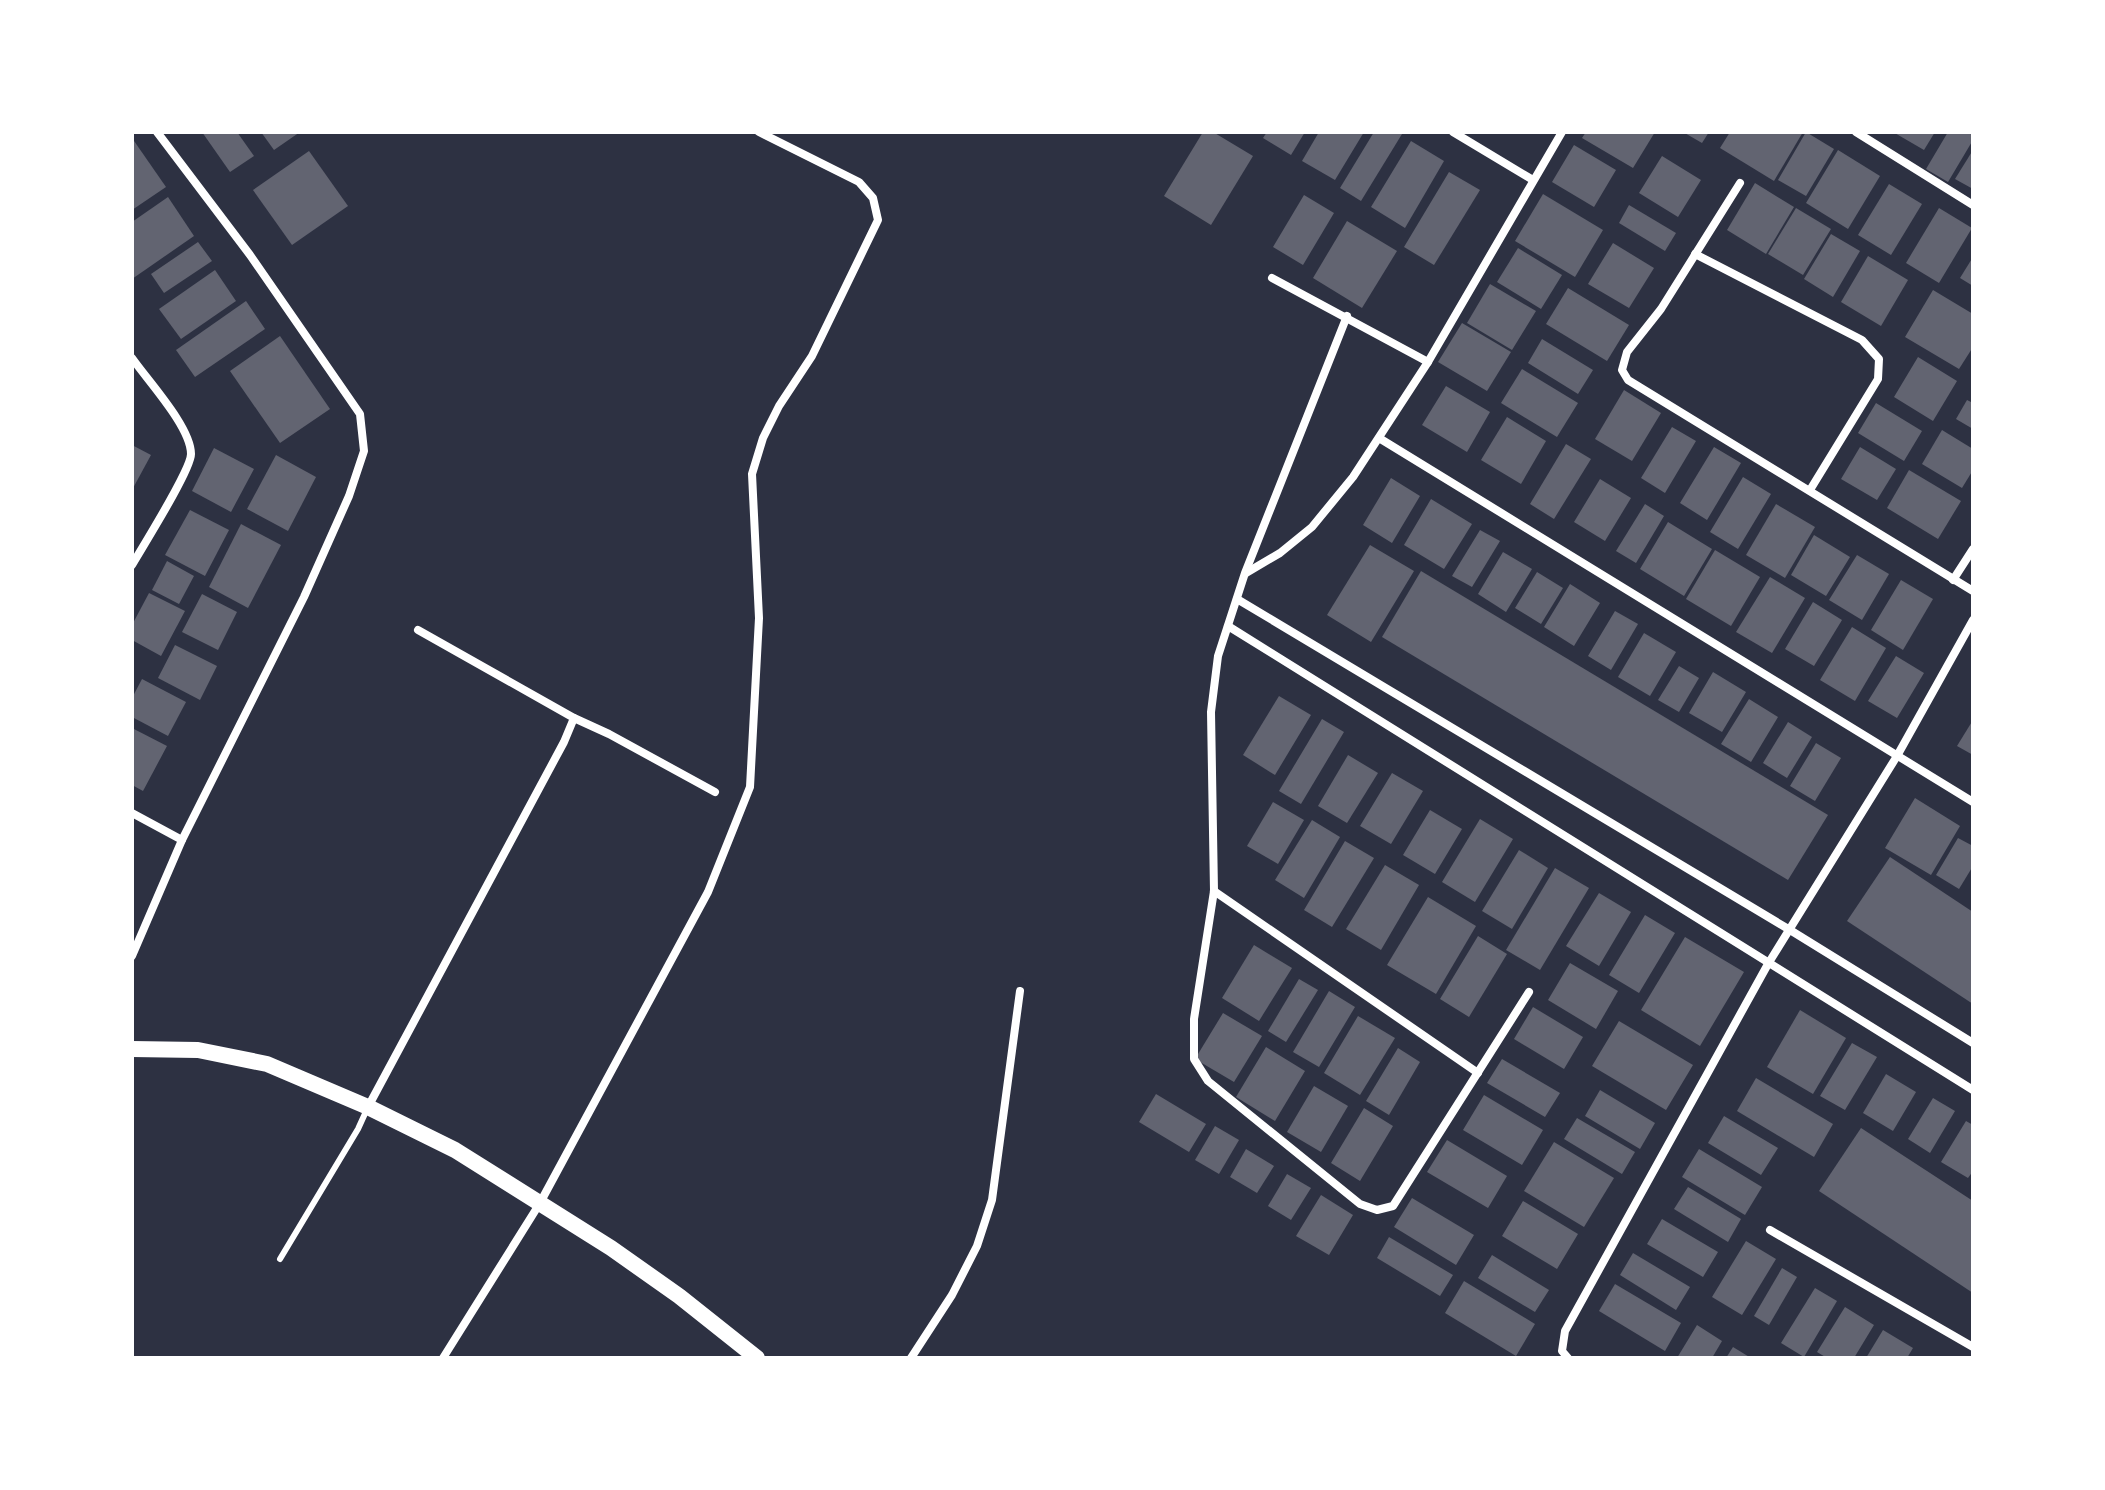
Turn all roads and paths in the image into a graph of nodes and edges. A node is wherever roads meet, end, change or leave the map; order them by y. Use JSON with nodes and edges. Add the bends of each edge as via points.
{"nodes":[{"id":1,"x":157,"y":132,"type":"edge"},
{"id":2,"x":759,"y":132,"type":"edge"},
{"id":3,"x":1453,"y":132,"type":"edge"},
{"id":4,"x":1562,"y":132,"type":"edge"},
{"id":5,"x":1856,"y":132,"type":"edge"},
{"id":6,"x":1533,"y":180,"type":"junction"},
{"id":7,"x":1740,"y":183,"type":"dead end"},
{"id":8,"x":1973,"y":205,"type":"edge"},
{"id":9,"x":1695,"y":254,"type":"junction"},
{"id":10,"x":1272,"y":278,"type":"dead end"},
{"id":11,"x":1347,"y":316,"type":"junction"},
{"id":12,"x":132,"y":358,"type":"edge"},
{"id":13,"x":1428,"y":362,"type":"junction"},
{"id":14,"x":1379,"y":438,"type":"junction"},
{"id":15,"x":1810,"y":490,"type":"junction"},
{"id":16,"x":1973,"y":549,"type":"edge"},
{"id":17,"x":132,"y":565,"type":"edge"},
{"id":18,"x":1245,"y":573,"type":"junction"},
{"id":19,"x":1953,"y":580,"type":"junction"},
{"id":20,"x":1973,"y":591,"type":"edge"},
{"id":21,"x":1237,"y":599,"type":"junction"},
{"id":22,"x":1973,"y":620,"type":"edge"},
{"id":23,"x":1228,"y":626,"type":"junction"},
{"id":24,"x":418,"y":630,"type":"dead end"},
{"id":25,"x":574,"y":718,"type":"junction"},
{"id":26,"x":1897,"y":756,"type":"junction"},
{"id":27,"x":715,"y":792,"type":"dead end"},
{"id":28,"x":1973,"y":802,"type":"edge"},
{"id":29,"x":132,"y":813,"type":"edge"},
{"id":30,"x":182,"y":840,"type":"junction"},
{"id":31,"x":1214,"y":891,"type":"junction"},
{"id":32,"x":1790,"y":930,"type":"junction"},
{"id":33,"x":132,"y":956,"type":"edge"},
{"id":34,"x":1768,"y":964,"type":"junction"},
{"id":35,"x":1020,"y":991,"type":"dead end"},
{"id":36,"x":1529,"y":992,"type":"dead end"},
{"id":37,"x":1973,"y":1043,"type":"edge"},
{"id":38,"x":132,"y":1049,"type":"edge"},
{"id":39,"x":1478,"y":1073,"type":"junction"},
{"id":40,"x":1973,"y":1090,"type":"edge"},
{"id":41,"x":368,"y":1107,"type":"junction"},
{"id":42,"x":540,"y":1203,"type":"junction"},
{"id":43,"x":1770,"y":1230,"type":"dead end"},
{"id":44,"x":280,"y":1259,"type":"dead end"},
{"id":45,"x":1973,"y":1347,"type":"edge"},
{"id":46,"x":443,"y":1358,"type":"edge"},
{"id":47,"x":757,"y":1358,"type":"edge"},
{"id":48,"x":911,"y":1358,"type":"edge"},
{"id":49,"x":1568,"y":1358,"type":"edge"}],
"edges":[{"from":1,"to":30,"type":"street","via":[[360,414],[364,451],[304,597]]},
{"from":2,"to":42,"type":"street","via":[[859,182],[873,198],[878,220],[812,356],[763,438],[752,474],[759,618],[750,787],[708,892]]},
{"from":3,"to":6,"type":"street"},
{"from":4,"to":6,"type":"street"},
{"from":5,"to":8,"type":"street"},
{"from":6,"to":13,"type":"street"},
{"from":7,"to":9,"type":"street"},
{"from":9,"to":15,"type":"street","via":[[1627,352],[1622,370],[1628,380]]},
{"from":9,"to":15,"type":"street","via":[[1862,340],[1879,359],[1878,379]]},
{"from":10,"to":11,"type":"street"},
{"from":11,"to":13,"type":"street"},
{"from":11,"to":18,"type":"street"},
{"from":12,"to":17,"type":"street","via":[[185,430],[191,455]]},
{"from":13,"to":14,"type":"street"},
{"from":14,"to":18,"type":"street","via":[[1312,527]]},
{"from":14,"to":26,"type":"street"},
{"from":15,"to":19,"type":"street"},
{"from":16,"to":19,"type":"street"},
{"from":18,"to":21,"type":"street"},
{"from":19,"to":20,"type":"street"},
{"from":21,"to":23,"type":"street"},
{"from":21,"to":32,"type":"street"},
{"from":22,"to":26,"type":"street"},
{"from":23,"to":31,"type":"street","via":[[1211,712]]},
{"from":23,"to":34,"type":"street"},
{"from":24,"to":25,"type":"street"},
{"from":25,"to":27,"type":"street"},
{"from":25,"to":41,"type":"street"},
{"from":26,"to":28,"type":"street"},
{"from":26,"to":32,"type":"street"},
{"from":29,"to":30,"type":"street"},
{"from":30,"to":33,"type":"street"},
{"from":31,"to":39,"type":"street"},
{"from":31,"to":39,"type":"street","via":[[1194,1019],[1194,1059],[1208,1081],[1360,1204],[1377,1210],[1393,1206]]},
{"from":32,"to":34,"type":"street"},
{"from":32,"to":37,"type":"street"},
{"from":34,"to":40,"type":"street"},
{"from":34,"to":49,"type":"street","via":[[1565,1331],[1562,1351]]},
{"from":35,"to":48,"type":"street","via":[[992,1200],[977,1246],[952,1295]]},
{"from":36,"to":39,"type":"street"},
{"from":38,"to":41,"type":"main road","via":[[198,1050],[267,1064]]},
{"from":41,"to":42,"type":"main road","via":[[455,1150]]},
{"from":41,"to":44,"type":"lane"},
{"from":42,"to":46,"type":"street"},
{"from":42,"to":47,"type":"main road","via":[[679,1296]]},
{"from":43,"to":45,"type":"street"}]}
